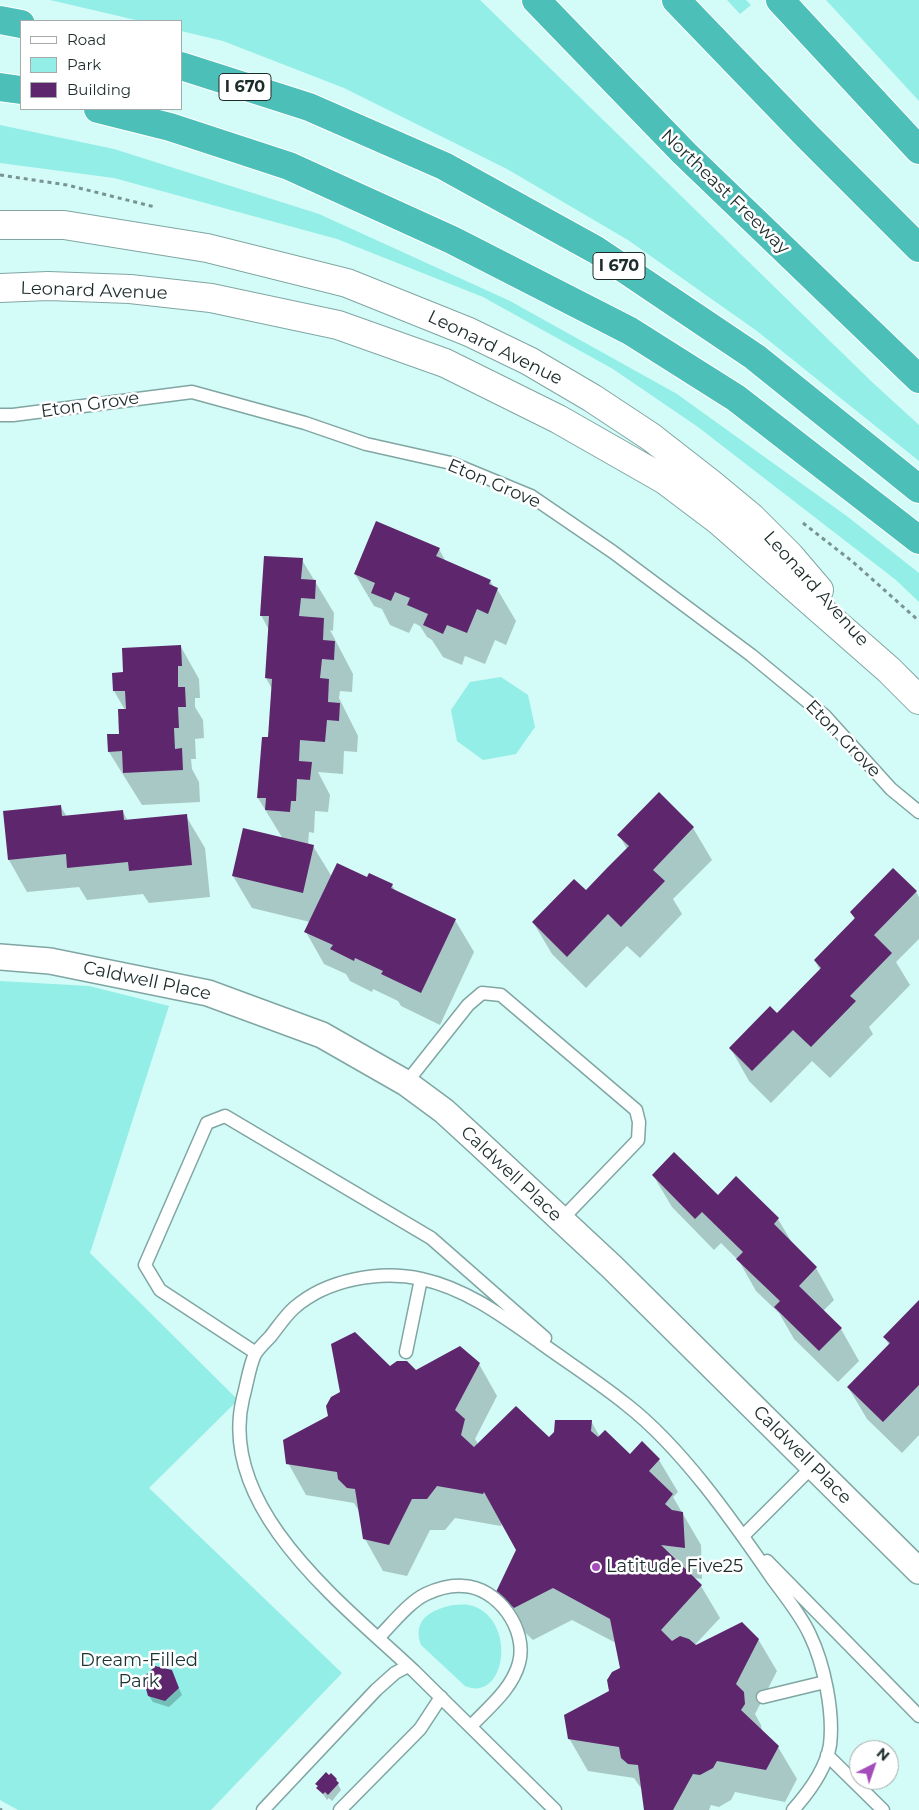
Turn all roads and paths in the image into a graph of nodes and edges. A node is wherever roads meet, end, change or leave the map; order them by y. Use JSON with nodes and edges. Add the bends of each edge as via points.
{"nodes":[{"id":1,"x":536,"y":0,"type":"edge"},
{"id":2,"x":676,"y":0,"type":"edge"},
{"id":3,"x":780,"y":0,"type":"edge"},
{"id":4,"x":0,"y":20,"type":"edge"},
{"id":5,"x":20,"y":24,"type":"edge"},
{"id":6,"x":182,"y":66,"type":"edge"},
{"id":7,"x":0,"y":87,"type":"edge"},
{"id":8,"x":20,"y":90,"type":"edge"},
{"id":9,"x":102,"y":110,"type":"edge"},
{"id":10,"x":919,"y":150,"type":"edge"},
{"id":11,"x":0,"y":225,"type":"edge"},
{"id":12,"x":919,"y":248,"type":"edge"},
{"id":13,"x":0,"y":288,"type":"edge"},
{"id":14,"x":919,"y":379,"type":"edge"},
{"id":15,"x":0,"y":415,"type":"edge"},
{"id":16,"x":919,"y":489,"type":"edge"},
{"id":17,"x":919,"y":540,"type":"edge"},
{"id":18,"x":889,"y":670,"type":"junction"},
{"id":19,"x":919,"y":700,"type":"edge"},
{"id":20,"x":919,"y":812,"type":"edge"},
{"id":21,"x":0,"y":956,"type":"edge"},
{"id":22,"x":406,"y":1083,"type":"junction"},
{"id":23,"x":561,"y":1220,"type":"junction"},
{"id":24,"x":421,"y":1279,"type":"junction"},
{"id":25,"x":406,"y":1352,"type":"dead end"},
{"id":26,"x":256,"y":1353,"type":"junction"},
{"id":27,"x":600,"y":1385,"type":"junction"},
{"id":28,"x":813,"y":1466,"type":"junction"},
{"id":29,"x":743,"y":1536,"type":"junction"},
{"id":30,"x":919,"y":1570,"type":"edge"},
{"id":31,"x":378,"y":1638,"type":"junction"},
{"id":32,"x":408,"y":1666,"type":"junction"},
{"id":33,"x":825,"y":1682,"type":"junction"},
{"id":34,"x":763,"y":1696,"type":"dead end"},
{"id":35,"x":440,"y":1697,"type":"junction"},
{"id":36,"x":919,"y":1716,"type":"edge"},
{"id":37,"x":471,"y":1726,"type":"junction"},
{"id":38,"x":827,"y":1756,"type":"junction"},
{"id":39,"x":263,"y":1810,"type":"edge"},
{"id":40,"x":340,"y":1810,"type":"edge"},
{"id":41,"x":555,"y":1810,"type":"edge"},
{"id":42,"x":793,"y":1810,"type":"edge"},
{"id":43,"x":883,"y":1810,"type":"edge"}],
"edges":[{"from":1,"to":14,"type":"highway","name":"Northeast Freeway","via":[[684,153]]},
{"from":2,"to":12,"type":"highway"},
{"from":3,"to":10,"type":"highway"},
{"from":4,"to":5,"type":"highway"},
{"from":6,"to":16,"type":"highway","number":"I 670","via":[[309,107],[444,166],[596,250],[755,358]]},
{"from":7,"to":8,"type":"highway"},
{"from":9,"to":17,"type":"highway","via":[[170,126],[289,166],[452,240],[630,331],[736,398]]},
{"from":11,"to":18,"type":"street","name":"Leonard Avenue","via":[[64,225],[207,248],[276,264],[347,284],[470,332],[529,361],[650,437],[751,518],[790,556]]},
{"from":13,"to":18,"type":"street","name":"Leonard Avenue","via":[[130,289],[210,298],[338,325],[445,363],[558,418],[665,480],[718,520]]},
{"from":15,"to":20,"type":"lane","name":"Eton Grove","via":[[192,392],[305,423],[366,444],[451,463],[531,496],[614,552],[751,654],[825,716],[891,789]]},
{"from":18,"to":19,"type":"street","name":"Leonard Avenue"},
{"from":21,"to":22,"type":"street","name":"Caldwell Place","via":[[50,961],[208,993],[322,1035]]},
{"from":22,"to":23,"type":"street","name":"Caldwell Place","via":[[451,1118]]},
{"from":22,"to":23,"type":"lane","via":[[468,1005],[482,993],[501,995],[636,1110],[638,1140]]},
{"from":23,"to":28,"type":"street","name":"Caldwell Place"},
{"from":24,"to":25,"type":"lane"},
{"from":24,"to":26,"type":"lane","via":[[389,1276],[353,1280],[315,1292],[292,1310]]},
{"from":24,"to":27,"type":"lane","via":[[459,1290],[498,1313]]},
{"from":26,"to":27,"type":"lane","via":[[160,1290],[146,1265],[208,1123],[226,1116],[431,1238]]},
{"from":26,"to":31,"type":"lane","via":[[240,1411],[240,1447],[250,1486],[272,1525],[322,1585]]},
{"from":27,"to":29,"type":"lane","via":[[660,1434]]},
{"from":28,"to":29,"type":"lane"},
{"from":28,"to":30,"type":"street","name":"Caldwell Place"},
{"from":29,"to":33,"type":"lane","via":[[808,1631],[822,1665]]},
{"from":29,"to":36,"type":"lane"},
{"from":31,"to":32,"type":"lane"},
{"from":31,"to":37,"type":"lane","via":[[425,1594],[443,1588],[464,1586],[482,1591],[502,1604],[513,1620],[520,1640],[520,1662],[510,1686]]},
{"from":32,"to":35,"type":"lane"},
{"from":32,"to":39,"type":"lane","via":[[376,1690]]},
{"from":33,"to":34,"type":"lane"},
{"from":33,"to":38,"type":"lane","via":[[830,1717]]},
{"from":35,"to":37,"type":"lane"},
{"from":35,"to":40,"type":"lane","via":[[420,1729]]},
{"from":37,"to":41,"type":"lane"},
{"from":38,"to":42,"type":"lane","via":[[826,1763]]},
{"from":38,"to":43,"type":"lane"}]}
